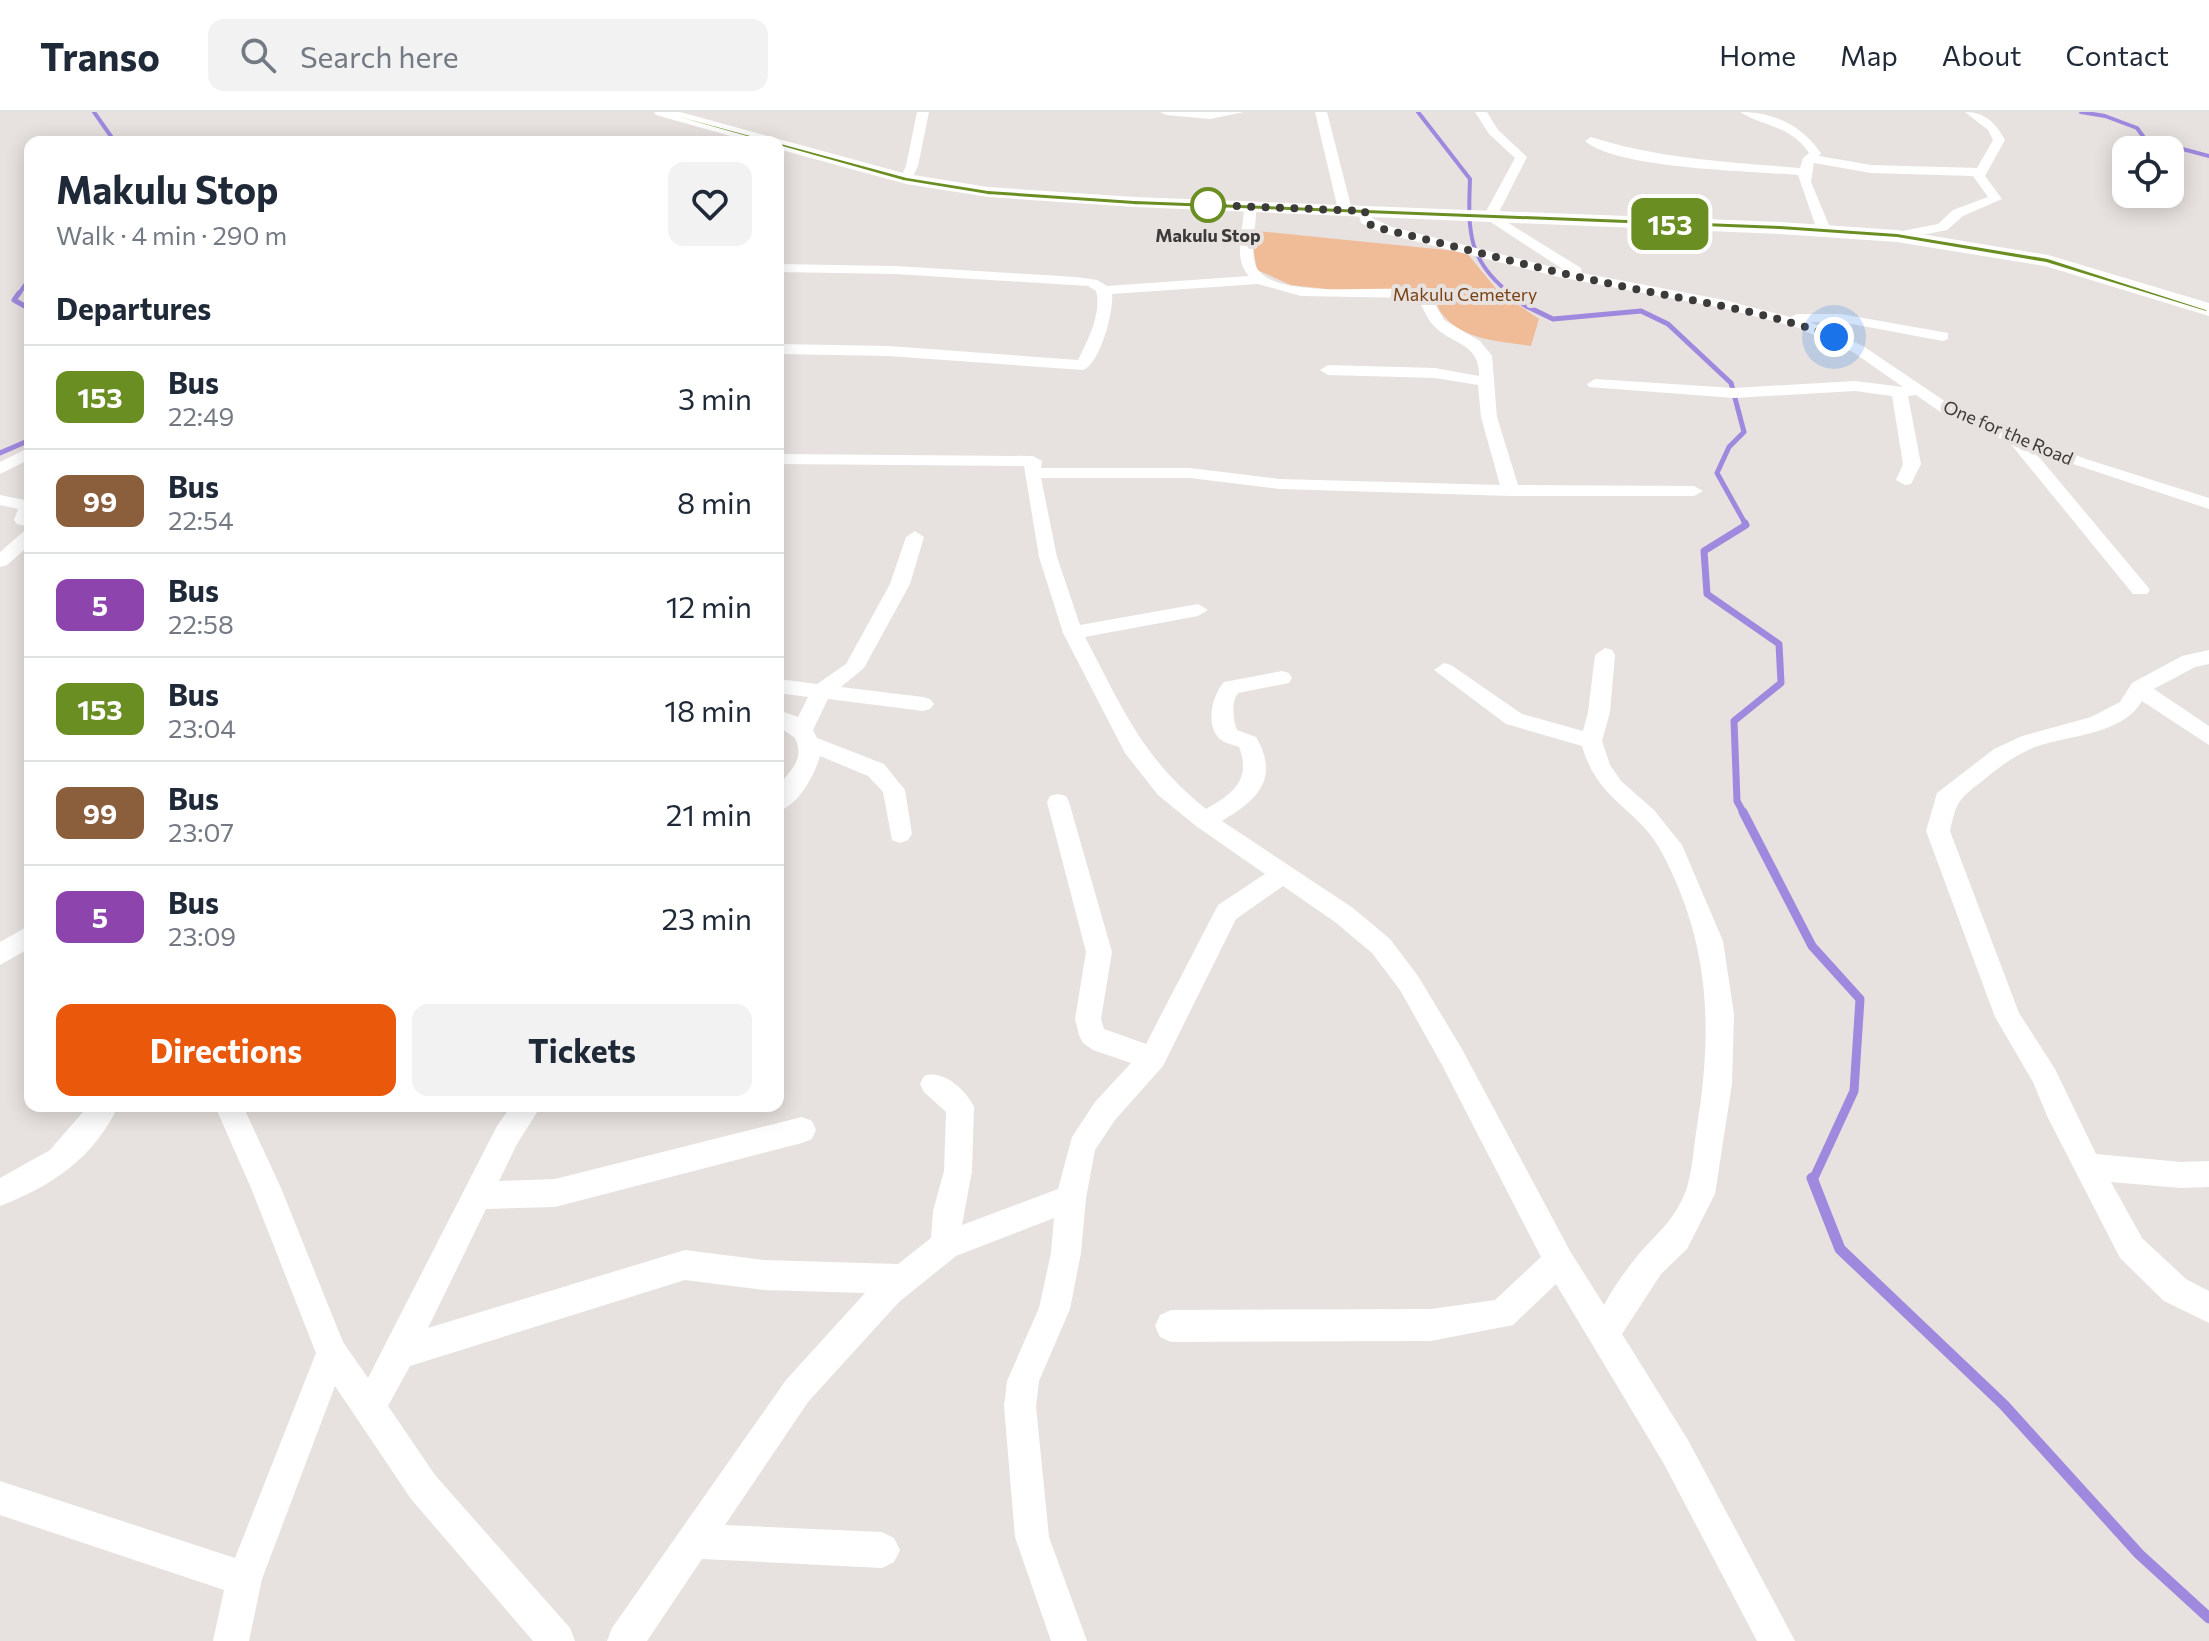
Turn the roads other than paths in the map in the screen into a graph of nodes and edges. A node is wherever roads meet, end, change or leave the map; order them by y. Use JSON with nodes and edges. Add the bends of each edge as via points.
{"nodes":[{"id":1,"x":662,"y":112,"type":"edge"},
{"id":2,"x":923,"y":112,"type":"edge"},
{"id":3,"x":1166,"y":112,"type":"edge"},
{"id":4,"x":1238,"y":112,"type":"edge"},
{"id":5,"x":1321,"y":112,"type":"edge"},
{"id":6,"x":1481,"y":112,"type":"edge"},
{"id":7,"x":1746,"y":112,"type":"edge"},
{"id":8,"x":1971,"y":112,"type":"edge"},
{"id":9,"x":735,"y":136,"type":"edge"},
{"id":10,"x":1591,"y":141,"type":"dead end"},
{"id":11,"x":784,"y":148,"type":"edge"},
{"id":12,"x":1809,"y":158,"type":"junction"},
{"id":13,"x":1803,"y":172,"type":"junction"},
{"id":14,"x":1981,"y":172,"type":"junction"},
{"id":15,"x":906,"y":179,"type":"junction"},
{"id":16,"x":1250,"y":207,"type":"junction"},
{"id":17,"x":1345,"y":210,"type":"junction"},
{"id":18,"x":1365,"y":211,"type":"junction"},
{"id":19,"x":1484,"y":216,"type":"junction"},
{"id":20,"x":1824,"y":230,"type":"junction"},
{"id":21,"x":1897,"y":236,"type":"junction"},
{"id":22,"x":784,"y":268,"type":"edge"},
{"id":23,"x":1588,"y":279,"type":"junction"},
{"id":24,"x":1261,"y":280,"type":"junction"},
{"id":25,"x":1104,"y":290,"type":"junction"},
{"id":26,"x":2209,"y":310,"type":"edge"},
{"id":27,"x":1787,"y":319,"type":"junction"},
{"id":28,"x":1943,"y":336,"type":"dead end"},
{"id":29,"x":784,"y":349,"type":"edge"},
{"id":30,"x":1328,"y":370,"type":"dead end"},
{"id":31,"x":1486,"y":382,"type":"junction"},
{"id":32,"x":1595,"y":384,"type":"dead end"},
{"id":33,"x":1917,"y":391,"type":"junction"},
{"id":34,"x":1899,"y":392,"type":"junction"},
{"id":35,"x":2016,"y":440,"type":"junction"},
{"id":36,"x":24,"y":455,"type":"edge"},
{"id":37,"x":784,"y":459,"type":"edge"},
{"id":38,"x":0,"y":469,"type":"edge"},
{"id":39,"x":1031,"y":473,"type":"junction"},
{"id":40,"x":1905,"y":480,"type":"dead end"},
{"id":41,"x":1511,"y":491,"type":"junction"},
{"id":42,"x":1694,"y":491,"type":"dead end"},
{"id":43,"x":0,"y":500,"type":"edge"},
{"id":44,"x":2209,"y":504,"type":"edge"},
{"id":45,"x":24,"y":505,"type":"edge"},
{"id":46,"x":915,"y":537,"type":"dead end"},
{"id":47,"x":24,"y":541,"type":"edge"},
{"id":48,"x":0,"y":561,"type":"edge"},
{"id":49,"x":2140,"y":590,"type":"dead end"},
{"id":50,"x":1198,"y":610,"type":"dead end"},
{"id":51,"x":1073,"y":633,"type":"junction"},
{"id":52,"x":1605,"y":655,"type":"dead end"},
{"id":53,"x":2209,"y":657,"type":"edge"},
{"id":54,"x":1444,"y":670,"type":"dead end"},
{"id":55,"x":1282,"y":678,"type":"dead end"},
{"id":56,"x":784,"y":687,"type":"edge"},
{"id":57,"x":2139,"y":688,"type":"junction"},
{"id":58,"x":821,"y":691,"type":"junction"},
{"id":59,"x":923,"y":704,"type":"dead end"},
{"id":60,"x":784,"y":721,"type":"edge"},
{"id":61,"x":807,"y":736,"type":"junction"},
{"id":62,"x":2209,"y":737,"type":"edge"},
{"id":63,"x":1591,"y":741,"type":"junction"},
{"id":64,"x":784,"y":794,"type":"edge"},
{"id":65,"x":1058,"y":802,"type":"dead end"},
{"id":66,"x":1204,"y":820,"type":"junction"},
{"id":67,"x":900,"y":834,"type":"dead end"},
{"id":68,"x":1282,"y":875,"type":"junction"},
{"id":69,"x":24,"y":939,"type":"edge"},
{"id":70,"x":0,"y":955,"type":"edge"},
{"id":71,"x":1153,"y":1058,"type":"junction"},
{"id":72,"x":934,"y":1084,"type":"dead end"},
{"id":73,"x":100,"y":1112,"type":"edge"},
{"id":74,"x":232,"y":1112,"type":"edge"},
{"id":75,"x":523,"y":1112,"type":"edge"},
{"id":76,"x":802,"y":1130,"type":"dead end"},
{"id":77,"x":2088,"y":1166,"type":"junction"},
{"id":78,"x":2209,"y":1174,"type":"edge"},
{"id":79,"x":0,"y":1192,"type":"edge"},
{"id":80,"x":476,"y":1196,"type":"junction"},
{"id":81,"x":1071,"y":1198,"type":"junction"},
{"id":82,"x":946,"y":1245,"type":"junction"},
{"id":83,"x":1559,"y":1261,"type":"junction"},
{"id":84,"x":903,"y":1279,"type":"junction"},
{"id":85,"x":2209,"y":1308,"type":"edge"},
{"id":86,"x":1171,"y":1326,"type":"dead end"},
{"id":87,"x":1603,"y":1337,"type":"junction"},
{"id":88,"x":332,"y":1353,"type":"junction"},
{"id":89,"x":400,"y":1353,"type":"junction"},
{"id":90,"x":370,"y":1406,"type":"junction"},
{"id":91,"x":0,"y":1498,"type":"edge"},
{"id":92,"x":694,"y":1541,"type":"junction"},
{"id":93,"x":882,"y":1550,"type":"dead end"},
{"id":94,"x":244,"y":1579,"type":"junction"},
{"id":95,"x":231,"y":1641,"type":"edge"},
{"id":96,"x":557,"y":1641,"type":"edge"},
{"id":97,"x":625,"y":1641,"type":"edge"},
{"id":98,"x":1069,"y":1641,"type":"edge"},
{"id":99,"x":1777,"y":1641,"type":"edge"}],
"edges":[{"from":1,"to":9,"type":"main road"},
{"from":2,"to":15,"type":"street"},
{"from":3,"to":4,"type":"street"},
{"from":5,"to":17,"type":"street"},
{"from":6,"to":19,"type":"street","via":[[1493,132],[1521,157]]},
{"from":7,"to":12,"type":"street","via":[[1797,130],[1815,153]]},
{"from":8,"to":14,"type":"street","via":[[1993,128],[1999,140]]},
{"from":10,"to":13,"type":"street","via":[[1646,155]]},
{"from":11,"to":15,"type":"main road"},
{"from":12,"to":13,"type":"street"},
{"from":12,"to":14,"type":"street","via":[[1871,169]]},
{"from":13,"to":20,"type":"street"},
{"from":14,"to":21,"type":"street","via":[[1996,199],[1958,213],[1942,227]]},
{"from":15,"to":16,"type":"main road","via":[[1047,198]]},
{"from":16,"to":17,"type":"main road"},
{"from":16,"to":24,"type":"street","via":[[1249,265]]},
{"from":17,"to":18,"type":"main road"},
{"from":18,"to":19,"type":"main road"},
{"from":18,"to":23,"type":"street","name":"One for the Road","via":[[1372,226]]},
{"from":19,"to":20,"type":"main road"},
{"from":19,"to":23,"type":"street"},
{"from":20,"to":21,"type":"main road"},
{"from":21,"to":26,"type":"main road","via":[[2048,261]]},
{"from":22,"to":25,"type":"street","via":[[1076,281]]},
{"from":23,"to":27,"type":"street","name":"One for the Road"},
{"from":24,"to":25,"type":"street"},
{"from":24,"to":31,"type":"street","via":[[1299,291],[1424,297],[1442,327],[1478,348],[1486,359]]},
{"from":25,"to":29,"type":"street","via":[[1095,344],[1083,365]]},
{"from":27,"to":28,"type":"street","via":[[1841,318]]},
{"from":27,"to":33,"type":"street","name":"One for the Road","via":[[1858,349]]},
{"from":30,"to":31,"type":"street","via":[[1435,373]]},
{"from":31,"to":41,"type":"street","via":[[1491,422]]},
{"from":32,"to":34,"type":"street","via":[[1734,393],[1855,386]]},
{"from":33,"to":34,"type":"street"},
{"from":33,"to":35,"type":"street","name":"One for the Road","via":[[1955,415]]},
{"from":34,"to":40,"type":"street","via":[[1912,464]]},
{"from":35,"to":44,"type":"street","name":"One for the Road"},
{"from":35,"to":49,"type":"street"},
{"from":36,"to":38,"type":"street"},
{"from":37,"to":39,"type":"street","via":[[1033,461]]},
{"from":39,"to":41,"type":"street","via":[[1190,473],[1280,484]]},
{"from":39,"to":51,"type":"street","via":[[1048,557]]},
{"from":41,"to":42,"type":"street"},
{"from":43,"to":45,"type":"street"},
{"from":46,"to":58,"type":"street","via":[[900,584],[854,668]]},
{"from":47,"to":48,"type":"street"},
{"from":50,"to":51,"type":"street"},
{"from":51,"to":66,"type":"street","via":[[1133,748],[1166,789]]},
{"from":52,"to":63,"type":"street"},
{"from":53,"to":57,"type":"street","via":[[2189,661]]},
{"from":54,"to":63,"type":"street","via":[[1514,719]]},
{"from":55,"to":66,"type":"street","via":[[1231,687],[1224,695],[1224,729],[1248,742],[1255,760],[1253,785],[1242,800]]},
{"from":56,"to":58,"type":"street"},
{"from":57,"to":62,"type":"street"},
{"from":57,"to":77,"type":"street","via":[[2128,707],[2098,723],[2002,754],[1945,799],[1938,831],[2008,1017]]},
{"from":58,"to":59,"type":"street"},
{"from":58,"to":61,"type":"street"},
{"from":60,"to":61,"type":"street"},
{"from":61,"to":64,"type":"street","via":[[808,760]]},
{"from":61,"to":67,"type":"street","via":[[876,770],[894,790]]},
{"from":63,"to":87,"type":"street","via":[[1599,767],[1613,787],[1670,845],[1710,941],[1721,1014],[1718,1084],[1700,1194],[1676,1239],[1650,1264]]},
{"from":65,"to":71,"type":"street","via":[[1099,952],[1088,1019],[1092,1035]]},
{"from":66,"to":68,"type":"street"},
{"from":68,"to":71,"type":"street","via":[[1227,912]]},
{"from":68,"to":83,"type":"street","via":[[1381,946],[1409,983]]},
{"from":69,"to":70,"type":"street"},
{"from":71,"to":81,"type":"street","via":[[1105,1111],[1082,1146]]},
{"from":72,"to":82,"type":"street","via":[[960,1107],[961,1119]]},
{"from":73,"to":79,"type":"street","via":[[81,1142],[38,1178]]},
{"from":74,"to":88,"type":"street"},
{"from":75,"to":80,"type":"street"},
{"from":76,"to":80,"type":"street","via":[[555,1193]]},
{"from":77,"to":78,"type":"street"},
{"from":77,"to":85,"type":"street","via":[[2131,1248],[2175,1290]]},
{"from":80,"to":89,"type":"street"},
{"from":81,"to":82,"type":"street"},
{"from":81,"to":98,"type":"street","via":[[1054,1309],[1023,1381],[1020,1406],[1032,1537]]},
{"from":82,"to":84,"type":"street"},
{"from":83,"to":86,"type":"street","via":[[1502,1314],[1431,1325]]},
{"from":83,"to":87,"type":"street"},
{"from":84,"to":89,"type":"street","via":[[764,1275],[685,1265]]},
{"from":84,"to":92,"type":"street","via":[[797,1391]]},
{"from":87,"to":99,"type":"street","via":[[1676,1452]]},
{"from":88,"to":90,"type":"street"},
{"from":88,"to":94,"type":"street"},
{"from":89,"to":90,"type":"street"},
{"from":90,"to":96,"type":"street","via":[[423,1487]]},
{"from":91,"to":94,"type":"street"},
{"from":92,"to":93,"type":"street"},
{"from":92,"to":97,"type":"street"},
{"from":94,"to":95,"type":"street"}]}
